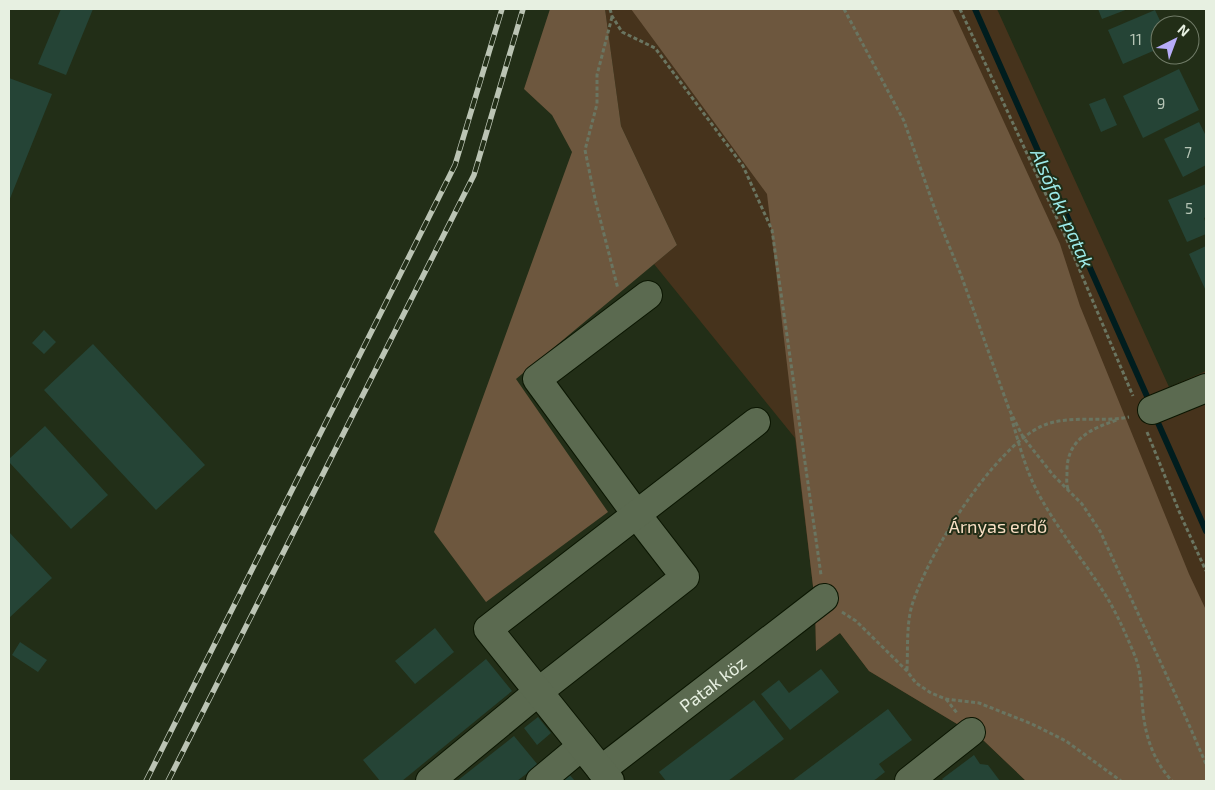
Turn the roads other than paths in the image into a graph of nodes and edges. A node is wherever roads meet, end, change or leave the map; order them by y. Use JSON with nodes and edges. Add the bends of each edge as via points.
{"nodes":[{"id":1,"x":648,"y":295,"type":"dead end"},
{"id":2,"x":1206,"y":388,"type":"edge"},
{"id":3,"x":1147,"y":413,"type":"road end"},
{"id":4,"x":756,"y":422,"type":"dead end"},
{"id":5,"x":637,"y":515,"type":"junction"},
{"id":6,"x":824,"y":598,"type":"road end"},
{"id":7,"x":538,"y":692,"type":"junction"},
{"id":8,"x":971,"y":732,"type":"dead end"},
{"id":9,"x":582,"y":746,"type":"junction"},
{"id":10,"x":605,"y":776,"type":"edge"},
{"id":11,"x":430,"y":781,"type":"edge"},
{"id":12,"x":540,"y":781,"type":"edge"},
{"id":13,"x":910,"y":781,"type":"edge"}],
"edges":[{"from":1,"to":5,"type":"street","via":[[538,379]]},
{"from":2,"to":3,"type":"street"},
{"from":4,"to":5,"type":"street"},
{"from":5,"to":7,"type":"street","via":[[685,577]]},
{"from":5,"to":7,"type":"street","via":[[488,629]]},
{"from":6,"to":10,"type":"street","name":"Patak köz"},
{"from":7,"to":9,"type":"street"},
{"from":7,"to":11,"type":"street"},
{"from":8,"to":13,"type":"street"},
{"from":9,"to":10,"type":"street"},
{"from":9,"to":12,"type":"street"}]}
